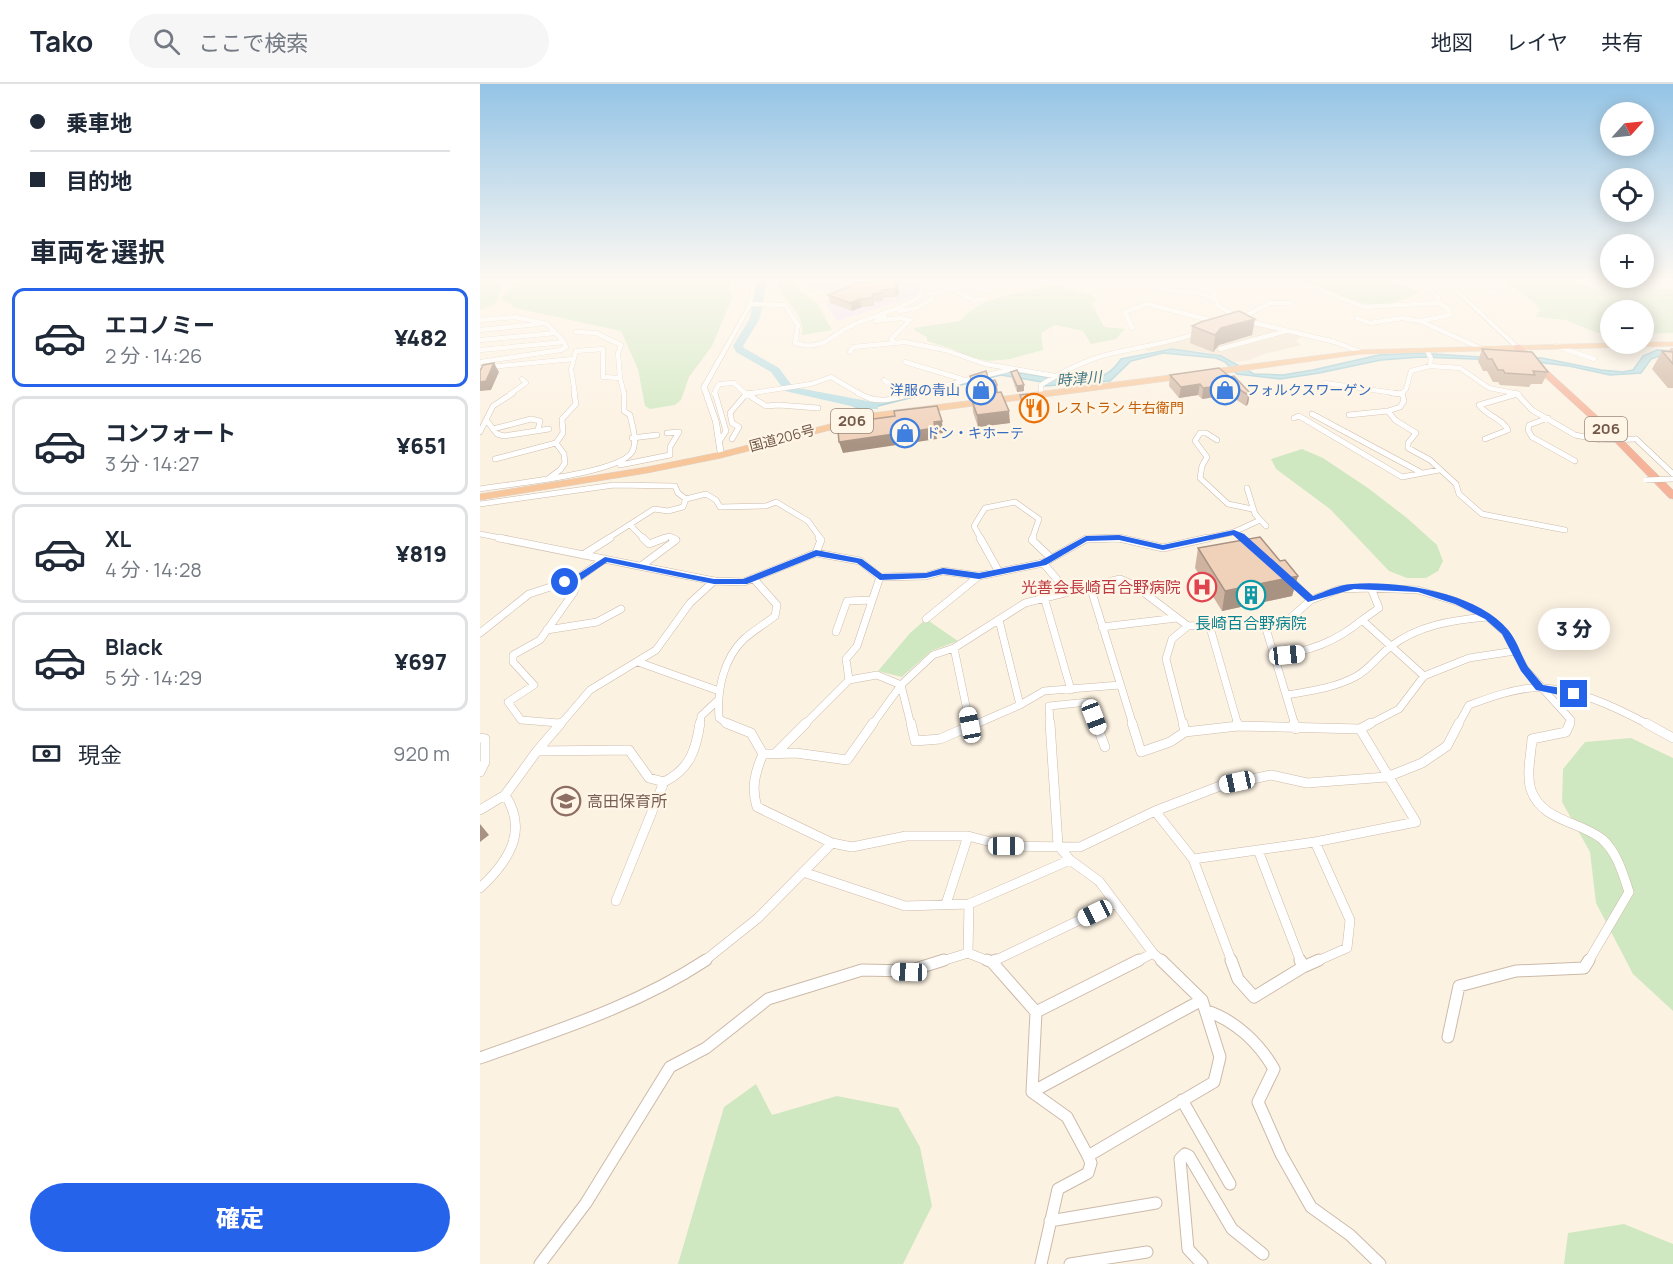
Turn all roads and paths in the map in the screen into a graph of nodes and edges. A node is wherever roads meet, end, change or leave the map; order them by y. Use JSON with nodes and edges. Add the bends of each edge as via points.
{"nodes":[{"id":1,"x":533,"y":335,"type":"edge"},
{"id":2,"x":557,"y":335,"type":"edge"},
{"id":3,"x":600,"y":335,"type":"edge"},
{"id":4,"x":732,"y":335,"type":"edge"},
{"id":5,"x":796,"y":335,"type":"edge"},
{"id":6,"x":835,"y":335,"type":"edge"},
{"id":7,"x":895,"y":335,"type":"edge"},
{"id":8,"x":1194,"y":335,"type":"edge"},
{"id":9,"x":1269,"y":335,"type":"edge"},
{"id":10,"x":1307,"y":335,"type":"edge"},
{"id":11,"x":1451,"y":335,"type":"edge"},
{"id":12,"x":1505,"y":335,"type":"edge"},
{"id":13,"x":480,"y":340,"type":"edge"},
{"id":14,"x":564,"y":342,"type":"junction"},
{"id":15,"x":894,"y":342,"type":"junction"},
{"id":16,"x":1673,"y":344,"type":"edge"},
{"id":17,"x":1517,"y":346,"type":"junction"},
{"id":18,"x":1554,"y":346,"type":"junction"},
{"id":19,"x":1480,"y":348,"type":"junction"},
{"id":20,"x":1221,"y":349,"type":"dead end"},
{"id":21,"x":480,"y":350,"type":"edge"},
{"id":22,"x":1427,"y":351,"type":"junction"},
{"id":23,"x":850,"y":352,"type":"dead end"},
{"id":24,"x":1361,"y":352,"type":"junction"},
{"id":25,"x":573,"y":359,"type":"junction"},
{"id":26,"x":1594,"y":359,"type":"dead end"},
{"id":27,"x":1533,"y":360,"type":"junction"},
{"id":28,"x":480,"y":362,"type":"edge"},
{"id":29,"x":905,"y":362,"type":"dead end"},
{"id":30,"x":1430,"y":366,"type":"junction"},
{"id":31,"x":480,"y":368,"type":"edge"},
{"id":32,"x":1008,"y":370,"type":"junction"},
{"id":33,"x":1055,"y":376,"type":"junction"},
{"id":34,"x":620,"y":378,"type":"junction"},
{"id":35,"x":522,"y":379,"type":"dead end"},
{"id":36,"x":885,"y":380,"type":"dead end"},
{"id":37,"x":964,"y":380,"type":"junction"},
{"id":38,"x":1320,"y":388,"type":"dead end"},
{"id":39,"x":1041,"y":390,"type":"junction"},
{"id":40,"x":1518,"y":393,"type":"junction"},
{"id":41,"x":746,"y":394,"type":"junction"},
{"id":42,"x":1401,"y":394,"type":"junction"},
{"id":43,"x":907,"y":395,"type":"junction"},
{"id":44,"x":818,"y":408,"type":"dead end"},
{"id":45,"x":1388,"y":411,"type":"junction"},
{"id":46,"x":1312,"y":414,"type":"dead end"},
{"id":47,"x":1349,"y":415,"type":"dead end"},
{"id":48,"x":1294,"y":418,"type":"dead end"},
{"id":49,"x":1548,"y":418,"type":"junction"},
{"id":50,"x":487,"y":421,"type":"junction"},
{"id":51,"x":480,"y":424,"type":"edge"},
{"id":52,"x":493,"y":429,"type":"junction"},
{"id":53,"x":549,"y":429,"type":"dead end"},
{"id":54,"x":538,"y":430,"type":"junction"},
{"id":55,"x":480,"y":432,"type":"edge"},
{"id":56,"x":667,"y":433,"type":"dead end"},
{"id":57,"x":657,"y":435,"type":"dead end"},
{"id":58,"x":632,"y":438,"type":"junction"},
{"id":59,"x":732,"y":439,"type":"dead end"},
{"id":60,"x":1485,"y":439,"type":"dead end"},
{"id":61,"x":1217,"y":440,"type":"dead end"},
{"id":62,"x":720,"y":442,"type":"junction"},
{"id":63,"x":556,"y":443,"type":"junction"},
{"id":64,"x":721,"y":454,"type":"junction"},
{"id":65,"x":495,"y":459,"type":"dead end"},
{"id":66,"x":1575,"y":461,"type":"dead end"},
{"id":67,"x":604,"y":468,"type":"junction"},
{"id":68,"x":1439,"y":470,"type":"junction"},
{"id":69,"x":1420,"y":472,"type":"junction"},
{"id":70,"x":1673,"y":474,"type":"edge"},
{"id":71,"x":549,"y":478,"type":"junction"},
{"id":72,"x":1646,"y":480,"type":"dead end"},
{"id":73,"x":1673,"y":480,"type":"edge"},
{"id":74,"x":1247,"y":488,"type":"dead end"},
{"id":75,"x":480,"y":489,"type":"edge"},
{"id":76,"x":1673,"y":489,"type":"edge"},
{"id":77,"x":1673,"y":496,"type":"edge"},
{"id":78,"x":480,"y":497,"type":"edge"},
{"id":79,"x":686,"y":499,"type":"junction"},
{"id":80,"x":480,"y":504,"type":"edge"},
{"id":81,"x":1252,"y":509,"type":"junction"},
{"id":82,"x":1258,"y":522,"type":"junction"},
{"id":83,"x":630,"y":525,"type":"junction"},
{"id":84,"x":1266,"y":526,"type":"dead end"},
{"id":85,"x":1565,"y":530,"type":"dead end"},
{"id":86,"x":1234,"y":532,"type":"junction"},
{"id":87,"x":480,"y":534,"type":"edge"},
{"id":88,"x":1259,"y":551,"type":"edge"},
{"id":89,"x":816,"y":553,"type":"junction"},
{"id":90,"x":583,"y":555,"type":"junction"},
{"id":91,"x":1051,"y":558,"type":"junction"},
{"id":92,"x":605,"y":559,"type":"junction"},
{"id":93,"x":1043,"y":563,"type":"junction"},
{"id":94,"x":641,"y":566,"type":"junction"},
{"id":95,"x":999,"y":572,"type":"junction"},
{"id":96,"x":979,"y":576,"type":"junction"},
{"id":97,"x":1285,"y":576,"type":"edge"},
{"id":98,"x":880,"y":577,"type":"junction"},
{"id":99,"x":578,"y":578,"type":"junction"},
{"id":100,"x":753,"y":578,"type":"junction"},
{"id":101,"x":714,"y":581,"type":"junction"},
{"id":102,"x":1090,"y":586,"type":"junction"},
{"id":103,"x":1371,"y":588,"type":"junction"},
{"id":104,"x":1067,"y":591,"type":"junction"},
{"id":105,"x":1044,"y":597,"type":"junction"},
{"id":106,"x":872,"y":600,"type":"junction"},
{"id":107,"x":1311,"y":600,"type":"junction"},
{"id":108,"x":621,"y":609,"type":"dead end"},
{"id":109,"x":1488,"y":617,"type":"junction"},
{"id":110,"x":1177,"y":618,"type":"junction"},
{"id":111,"x":926,"y":620,"type":"dead end"},
{"id":112,"x":999,"y":620,"type":"junction"},
{"id":113,"x":1362,"y":620,"type":"junction"},
{"id":114,"x":1264,"y":622,"type":"junction"},
{"id":115,"x":1209,"y":624,"type":"junction"},
{"id":116,"x":1188,"y":626,"type":"junction"},
{"id":117,"x":1102,"y":627,"type":"junction"},
{"id":118,"x":547,"y":630,"type":"junction"},
{"id":119,"x":836,"y":632,"type":"dead end"},
{"id":120,"x":480,"y":633,"type":"edge"},
{"id":121,"x":1392,"y":645,"type":"junction"},
{"id":122,"x":954,"y":648,"type":"junction"},
{"id":123,"x":1515,"y":651,"type":"junction"},
{"id":124,"x":1274,"y":656,"type":"junction"},
{"id":125,"x":638,"y":662,"type":"junction"},
{"id":126,"x":1424,"y":676,"type":"junction"},
{"id":127,"x":849,"y":680,"type":"junction"},
{"id":128,"x":902,"y":685,"type":"junction"},
{"id":129,"x":1120,"y":685,"type":"junction"},
{"id":130,"x":1540,"y":688,"type":"junction"},
{"id":131,"x":1071,"y":690,"type":"junction"},
{"id":132,"x":719,"y":692,"type":"junction"},
{"id":133,"x":1287,"y":695,"type":"junction"},
{"id":134,"x":717,"y":701,"type":"junction"},
{"id":135,"x":1020,"y":705,"type":"junction"},
{"id":136,"x":559,"y":723,"type":"junction"},
{"id":137,"x":970,"y":725,"type":"junction"},
{"id":138,"x":1238,"y":726,"type":"junction"},
{"id":139,"x":1296,"y":729,"type":"junction"},
{"id":140,"x":1360,"y":729,"type":"junction"},
{"id":141,"x":1185,"y":732,"type":"junction"},
{"id":142,"x":480,"y":738,"type":"edge"},
{"id":143,"x":1673,"y":738,"type":"edge"},
{"id":144,"x":1105,"y":747,"type":"dead end"},
{"id":145,"x":537,"y":751,"type":"junction"},
{"id":146,"x":776,"y":753,"type":"junction"},
{"id":147,"x":764,"y":754,"type":"junction"},
{"id":148,"x":480,"y":772,"type":"edge"},
{"id":149,"x":1387,"y":777,"type":"junction"},
{"id":150,"x":664,"y":782,"type":"junction"},
{"id":151,"x":505,"y":795,"type":"junction"},
{"id":152,"x":480,"y":810,"type":"edge"},
{"id":153,"x":1155,"y":810,"type":"junction"},
{"id":154,"x":968,"y":836,"type":"junction"},
{"id":155,"x":1316,"y":842,"type":"junction"},
{"id":156,"x":832,"y":843,"type":"junction"},
{"id":157,"x":1058,"y":845,"type":"junction"},
{"id":158,"x":1258,"y":850,"type":"junction"},
{"id":159,"x":1193,"y":859,"type":"junction"},
{"id":160,"x":1070,"y":860,"type":"junction"},
{"id":161,"x":803,"y":872,"type":"junction"},
{"id":162,"x":480,"y":888,"type":"edge"},
{"id":163,"x":616,"y":901,"type":"dead end"},
{"id":164,"x":1115,"y":903,"type":"junction"},
{"id":165,"x":946,"y":904,"type":"junction"},
{"id":166,"x":969,"y":904,"type":"junction"},
{"id":167,"x":968,"y":953,"type":"junction"},
{"id":168,"x":1153,"y":953,"type":"junction"},
{"id":169,"x":992,"y":962,"type":"junction"},
{"id":170,"x":1303,"y":967,"type":"junction"},
{"id":171,"x":1204,"y":1005,"type":"junction"},
{"id":172,"x":1036,"y":1012,"type":"junction"},
{"id":173,"x":1448,"y":1037,"type":"dead end"},
{"id":174,"x":480,"y":1058,"type":"edge"},
{"id":175,"x":1032,"y":1092,"type":"junction"},
{"id":176,"x":1182,"y":1101,"type":"junction"},
{"id":177,"x":1088,"y":1156,"type":"junction"},
{"id":178,"x":1230,"y":1184,"type":"dead end"},
{"id":179,"x":1156,"y":1203,"type":"dead end"},
{"id":180,"x":1050,"y":1221,"type":"junction"},
{"id":181,"x":1147,"y":1252,"type":"dead end"},
{"id":182,"x":1263,"y":1254,"type":"dead end"},
{"id":183,"x":540,"y":1264,"type":"edge"},
{"id":184,"x":1041,"y":1264,"type":"edge"},
{"id":185,"x":1070,"y":1264,"type":"edge"},
{"id":186,"x":1202,"y":1264,"type":"edge"},
{"id":187,"x":1380,"y":1264,"type":"edge"}],
"edges":[{"from":1,"to":13,"type":"street"},
{"from":2,"to":14,"type":"street"},
{"from":3,"to":34,"type":"street","via":[[621,345]]},
{"from":4,"to":62,"type":"street","via":[[704,387]]},
{"from":5,"to":6,"type":"street","via":[[795,343],[809,346]]},
{"from":7,"to":15,"type":"street","via":[[891,339]]},
{"from":8,"to":33,"type":"street","via":[[1111,353]]},
{"from":9,"to":20,"type":"street"},
{"from":10,"to":24,"type":"street"},
{"from":11,"to":19,"type":"street"},
{"from":12,"to":17,"type":"street"},
{"from":14,"to":21,"type":"street"},
{"from":14,"to":28,"type":"street","via":[[566,346],[561,350]]},
{"from":15,"to":23,"type":"street","via":[[856,346]]},
{"from":15,"to":32,"type":"street","via":[[925,345]]},
{"from":16,"to":18,"type":"highway","number":"206"},
{"from":17,"to":18,"type":"highway","number":"206"},
{"from":17,"to":19,"type":"highway","number":"206"},
{"from":17,"to":27,"type":"highway","number":"206"},
{"from":18,"to":26,"type":"street"},
{"from":19,"to":22,"type":"highway","number":"206"},
{"from":22,"to":24,"type":"highway","number":"206"},
{"from":22,"to":30,"type":"street"},
{"from":24,"to":39,"type":"highway","name":"国道206号","number":"206"},
{"from":25,"to":31,"type":"street"},
{"from":25,"to":34,"type":"street","via":[[576,351],[603,349],[603,377]]},
{"from":25,"to":63,"type":"street","via":[[576,404],[562,419],[563,432]]},
{"from":27,"to":76,"type":"highway","number":"206"},
{"from":27,"to":77,"type":"highway","number":"206"},
{"from":29,"to":37,"type":"street"},
{"from":30,"to":40,"type":"street","via":[[1460,368],[1489,388]]},
{"from":30,"to":42,"type":"street","via":[[1411,371]]},
{"from":32,"to":33,"type":"street"},
{"from":32,"to":37,"type":"street"},
{"from":33,"to":39,"type":"street"},
{"from":34,"to":58,"type":"street"},
{"from":35,"to":50,"type":"street","via":[[526,383],[493,406]]},
{"from":36,"to":43,"type":"street"},
{"from":37,"to":43,"type":"street"},
{"from":38,"to":42,"type":"street","via":[[1325,383]]},
{"from":39,"to":64,"type":"highway","name":"国道206号","number":"206","via":[[873,416]]},
{"from":40,"to":49,"type":"street","via":[[1526,405]]},
{"from":40,"to":60,"type":"street","via":[[1479,405],[1508,430]]},
{"from":41,"to":43,"type":"street","via":[[831,377],[875,401]]},
{"from":41,"to":44,"type":"street","via":[[766,406],[781,402]]},
{"from":41,"to":59,"type":"street","via":[[730,413],[732,423],[739,427]]},
{"from":41,"to":62,"type":"street","via":[[729,382],[715,389],[726,431]]},
{"from":42,"to":45,"type":"street","via":[[1404,401],[1400,407]]},
{"from":45,"to":47,"type":"street"},
{"from":45,"to":68,"type":"street","via":[[1416,434],[1408,448]]},
{"from":46,"to":69,"type":"street"},
{"from":48,"to":69,"type":"street","via":[[1299,416],[1402,477]]},
{"from":49,"to":66,"type":"street","via":[[1529,426],[1532,437]]},
{"from":49,"to":70,"type":"street","bridge":true,"via":[[1575,435],[1601,440],[1636,439]]},
{"from":50,"to":51,"type":"street"},
{"from":50,"to":52,"type":"street"},
{"from":50,"to":55,"type":"street"},
{"from":52,"to":54,"type":"street","via":[[504,436]]},
{"from":52,"to":54,"type":"street","via":[[531,419],[540,421]]},
{"from":53,"to":54,"type":"street"},
{"from":56,"to":67,"type":"street","via":[[679,432],[670,455]]},
{"from":57,"to":58,"type":"street"},
{"from":58,"to":67,"type":"street","via":[[633,451],[629,456]]},
{"from":61,"to":81,"type":"street","via":[[1200,433],[1195,441],[1207,457],[1200,478],[1228,504]]},
{"from":62,"to":64,"type":"street"},
{"from":63,"to":65,"type":"street"},
{"from":63,"to":71,"type":"street","via":[[567,462]]},
{"from":64,"to":78,"type":"highway","name":"国道206号","number":"206"},
{"from":67,"to":71,"type":"street"},
{"from":68,"to":69,"type":"street"},
{"from":68,"to":85,"type":"street","via":[[1482,514]]},
{"from":71,"to":75,"type":"street"},
{"from":72,"to":73,"type":"street","bridge":true},
{"from":74,"to":81,"type":"street"},
{"from":79,"to":80,"type":"street","via":[[675,486],[658,484],[587,488]]},
{"from":79,"to":83,"type":"street","via":[[682,507],[661,512],[654,509]]},
{"from":79,"to":89,"type":"street","via":[[706,494],[720,507],[766,506],[776,502],[808,521],[821,540]]},
{"from":81,"to":82,"type":"street"},
{"from":82,"to":84,"type":"street"},
{"from":82,"to":86,"type":"street"},
{"from":83,"to":90,"type":"street"},
{"from":83,"to":94,"type":"street","via":[[649,544],[669,536],[676,540]]},
{"from":86,"to":88,"type":"street"},
{"from":86,"to":91,"type":"street","via":[[1163,548],[1119,538],[1086,539]]},
{"from":87,"to":90,"type":"street"},
{"from":89,"to":98,"type":"street","via":[[860,561]]},
{"from":89,"to":100,"type":"street"},
{"from":90,"to":92,"type":"street"},
{"from":91,"to":93,"type":"street"},
{"from":91,"to":95,"type":"street","via":[[1032,540],[1039,519],[1035,514],[1016,502],[985,508],[974,526]]},
{"from":92,"to":94,"type":"street"},
{"from":92,"to":99,"type":"street"},
{"from":93,"to":95,"type":"street"},
{"from":93,"to":104,"type":"street"},
{"from":94,"to":101,"type":"street"},
{"from":95,"to":96,"type":"street"},
{"from":96,"to":98,"type":"street","via":[[943,571],[926,576]]},
{"from":96,"to":111,"type":"street"},
{"from":97,"to":107,"type":"street"},
{"from":98,"to":106,"type":"street"},
{"from":99,"to":118,"type":"street","via":[[574,592]]},
{"from":99,"to":120,"type":"street","via":[[529,594]]},
{"from":100,"to":101,"type":"street","via":[[744,582]]},
{"from":100,"to":132,"type":"street","via":[[777,605],[775,616],[741,643],[725,669]]},
{"from":101,"to":125,"type":"street","via":[[690,603],[656,650]]},
{"from":102,"to":104,"type":"street"},
{"from":102,"to":110,"type":"street","via":[[1120,579]]},
{"from":102,"to":117,"type":"street"},
{"from":103,"to":107,"type":"street","via":[[1340,589]]},
{"from":103,"to":109,"type":"street","via":[[1418,590],[1458,602]]},
{"from":103,"to":113,"type":"street","via":[[1379,608]]},
{"from":104,"to":105,"type":"street"},
{"from":105,"to":112,"type":"street","via":[[1025,603]]},
{"from":105,"to":131,"type":"street"},
{"from":106,"to":119,"type":"street","via":[[847,601]]},
{"from":106,"to":127,"type":"street","via":[[857,646],[846,659]]},
{"from":107,"to":114,"type":"street","via":[[1287,621]]},
{"from":108,"to":118,"type":"street","via":[[597,622]]},
{"from":109,"to":121,"type":"street","via":[[1425,626]]},
{"from":109,"to":123,"type":"street","via":[[1505,632]]},
{"from":110,"to":116,"type":"street"},
{"from":110,"to":117,"type":"street"},
{"from":112,"to":122,"type":"street"},
{"from":112,"to":135,"type":"street"},
{"from":113,"to":121,"type":"street"},
{"from":113,"to":124,"type":"street","via":[[1346,635],[1300,653]]},
{"from":114,"to":115,"type":"street"},
{"from":114,"to":124,"type":"street"},
{"from":115,"to":116,"type":"street"},
{"from":115,"to":138,"type":"street"},
{"from":116,"to":141,"type":"street","via":[[1172,639],[1166,659]]},
{"from":117,"to":129,"type":"street"},
{"from":118,"to":136,"type":"street","via":[[540,640],[513,655],[513,662],[534,685],[508,702],[521,720]]},
{"from":121,"to":126,"type":"street"},
{"from":121,"to":133,"type":"street","via":[[1359,675]]},
{"from":122,"to":128,"type":"street","via":[[933,655]]},
{"from":122,"to":137,"type":"street"},
{"from":123,"to":126,"type":"street","via":[[1469,658]]},
{"from":123,"to":130,"type":"street"},
{"from":124,"to":133,"type":"street"},
{"from":125,"to":132,"type":"street"},
{"from":125,"to":136,"type":"street","via":[[590,690]]},
{"from":126,"to":140,"type":"street","via":[[1399,709]]},
{"from":127,"to":128,"type":"street","via":[[878,675]]},
{"from":127,"to":146,"type":"street"},
{"from":128,"to":137,"type":"street","via":[[915,741],[940,739]]},
{"from":128,"to":146,"type":"street","via":[[847,760]]},
{"from":129,"to":131,"type":"street"},
{"from":129,"to":141,"type":"street","via":[[1141,752]]},
{"from":130,"to":143,"type":"street","via":[[1591,698]]},
{"from":130,"to":149,"type":"street","via":[[1502,693],[1469,705],[1447,746],[1422,763]]},
{"from":130,"to":173,"type":"street","via":[[1571,720],[1566,732],[1532,739],[1531,789],[1542,807],[1585,828],[1610,847],[1629,892],[1584,968],[1516,971],[1459,986]]},
{"from":131,"to":135,"type":"street","via":[[1044,691]]},
{"from":132,"to":134,"type":"street"},
{"from":133,"to":139,"type":"street"},
{"from":134,"to":147,"type":"street","via":[[719,718],[752,733]]},
{"from":134,"to":150,"type":"street","via":[[701,716],[696,750],[676,776]]},
{"from":135,"to":137,"type":"street"},
{"from":136,"to":145,"type":"street"},
{"from":138,"to":139,"type":"street"},
{"from":138,"to":141,"type":"street"},
{"from":139,"to":140,"type":"street"},
{"from":140,"to":149,"type":"street"},
{"from":142,"to":148,"type":"street","via":[[485,739],[485,762]]},
{"from":144,"to":157,"type":"street","via":[[1088,702],[1049,706]]},
{"from":145,"to":150,"type":"street","via":[[629,750],[649,778]]},
{"from":145,"to":151,"type":"street"},
{"from":146,"to":147,"type":"street"},
{"from":147,"to":156,"type":"street","via":[[754,774],[752,795],[757,807]]},
{"from":149,"to":153,"type":"street","via":[[1307,783],[1271,775],[1220,786]]},
{"from":149,"to":155,"type":"street","via":[[1416,822]]},
{"from":150,"to":163,"type":"street"},
{"from":151,"to":152,"type":"street"},
{"from":151,"to":162,"type":"street","via":[[517,818],[514,841],[492,879]]},
{"from":153,"to":157,"type":"street","via":[[1080,847]]},
{"from":153,"to":159,"type":"street"},
{"from":154,"to":156,"type":"street","via":[[906,836],[852,847]]},
{"from":154,"to":157,"type":"street","via":[[1006,846]]},
{"from":154,"to":165,"type":"street"},
{"from":155,"to":158,"type":"street"},
{"from":155,"to":170,"type":"street","via":[[1350,920],[1347,948]]},
{"from":156,"to":161,"type":"street"},
{"from":157,"to":160,"type":"street"},
{"from":158,"to":159,"type":"street"},
{"from":158,"to":170,"type":"street"},
{"from":159,"to":170,"type":"street","via":[[1238,979],[1254,997]]},
{"from":160,"to":164,"type":"street","via":[[1099,881]]},
{"from":160,"to":166,"type":"street"},
{"from":161,"to":165,"type":"street","via":[[905,906]]},
{"from":161,"to":174,"type":"street","via":[[728,943],[674,981],[626,1004]]},
{"from":164,"to":168,"type":"street"},
{"from":164,"to":169,"type":"street"},
{"from":165,"to":166,"type":"street"},
{"from":166,"to":167,"type":"street"},
{"from":167,"to":169,"type":"street"},
{"from":167,"to":183,"type":"street","via":[[909,972],[862,970],[768,999],[706,1048],[670,1067],[585,1203]]},
{"from":168,"to":171,"type":"street","via":[[1182,978]]},
{"from":168,"to":172,"type":"street"},
{"from":169,"to":172,"type":"street"},
{"from":171,"to":175,"type":"street"},
{"from":171,"to":176,"type":"street","via":[[1220,1057],[1214,1082]]},
{"from":171,"to":187,"type":"street","via":[[1261,1047],[1274,1069],[1258,1102],[1311,1207],[1350,1234]]},
{"from":172,"to":175,"type":"street"},
{"from":175,"to":177,"type":"street","via":[[1067,1117]]},
{"from":176,"to":177,"type":"street"},
{"from":176,"to":178,"type":"street"},
{"from":177,"to":180,"type":"street","via":[[1088,1173],[1058,1189]]},
{"from":179,"to":180,"type":"street"},
{"from":180,"to":184,"type":"street"},
{"from":181,"to":185,"type":"street"},
{"from":182,"to":186,"type":"street","via":[[1232,1229],[1185,1154],[1180,1159],[1188,1250]]}]}
